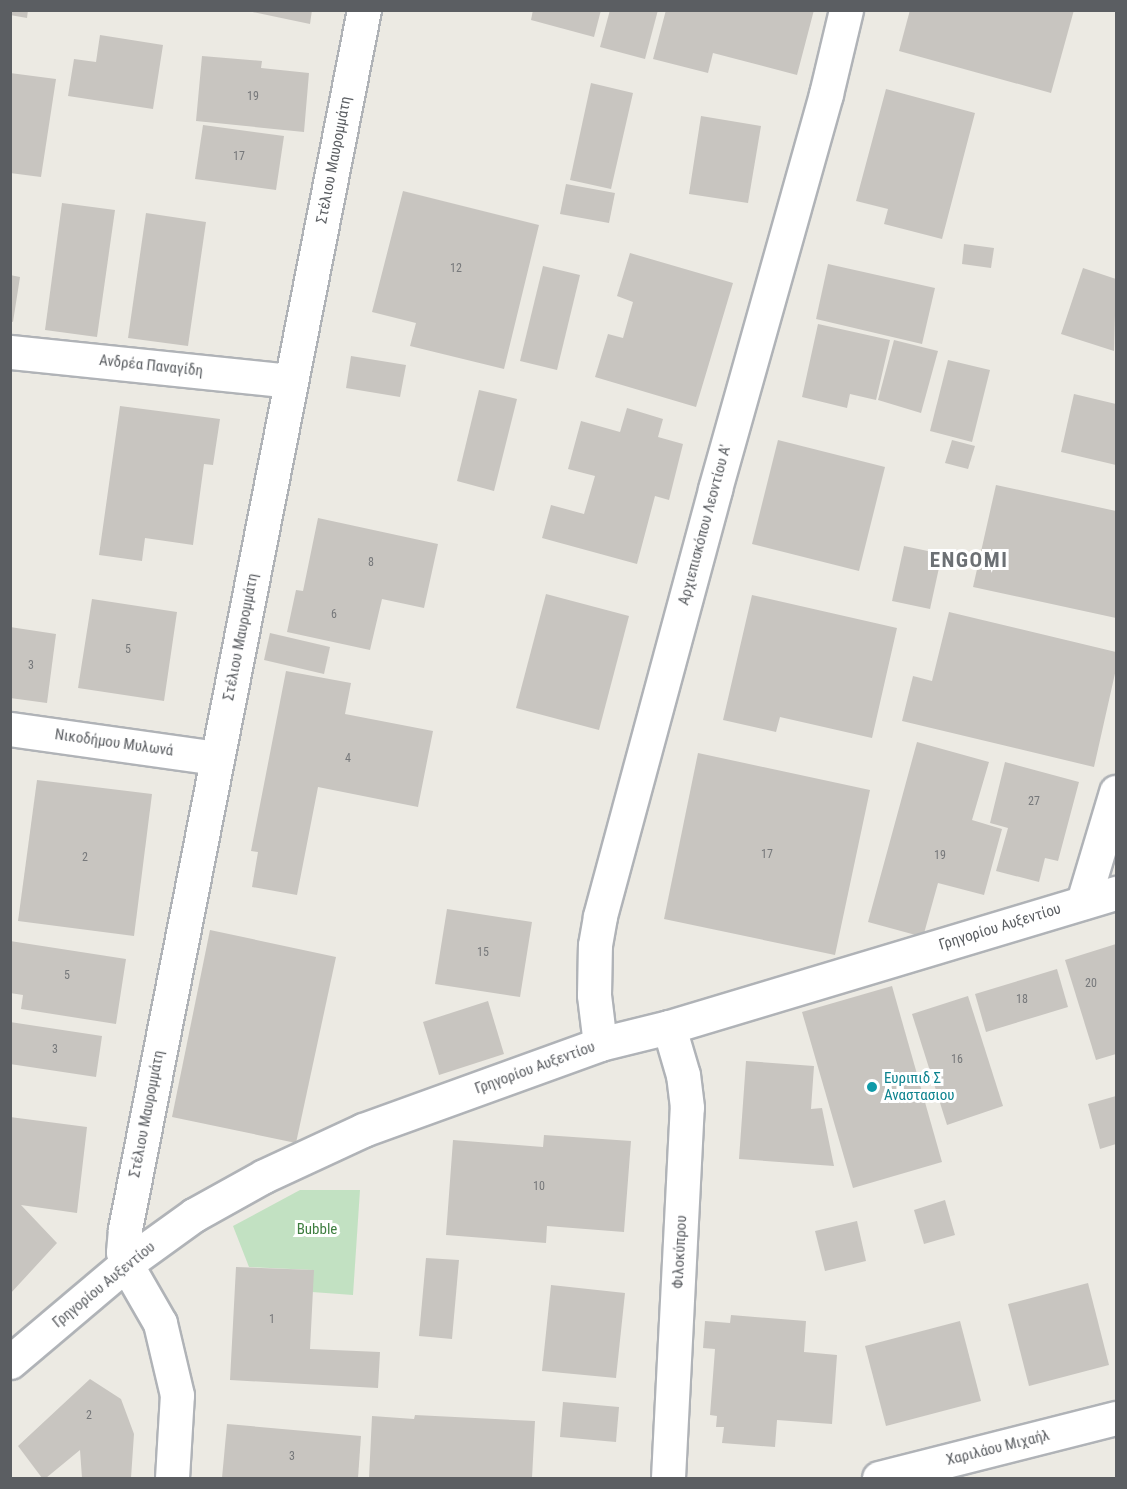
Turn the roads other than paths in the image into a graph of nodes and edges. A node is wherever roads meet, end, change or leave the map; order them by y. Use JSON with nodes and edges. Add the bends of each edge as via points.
{"nodes":[{"id":1,"x":364,"y":10,"type":"edge"},
{"id":2,"x":846,"y":10,"type":"edge"},
{"id":3,"x":10,"y":352,"type":"edge"},
{"id":4,"x":291,"y":381,"type":"junction"},
{"id":5,"x":10,"y":729,"type":"edge"},
{"id":6,"x":217,"y":758,"type":"junction"},
{"id":7,"x":1116,"y":792,"type":"edge"},
{"id":8,"x":1116,"y":893,"type":"edge"},
{"id":9,"x":1083,"y":902,"type":"junction"},
{"id":10,"x":669,"y":1027,"type":"junction"},
{"id":11,"x":600,"y":1044,"type":"junction"},
{"id":12,"x":126,"y":1264,"type":"junction"},
{"id":13,"x":10,"y":1362,"type":"edge"},
{"id":14,"x":1116,"y":1418,"type":"edge"},
{"id":15,"x":172,"y":1479,"type":"edge"},
{"id":16,"x":668,"y":1479,"type":"edge"},
{"id":17,"x":879,"y":1479,"type":"edge"}],
"edges":[{"from":1,"to":4,"type":"street","name":"Στέλιου Μαυρομμάτη"},
{"from":2,"to":11,"type":"street","name":"Αρχιεπισκόπου Λεοντίου Α'","via":[[600,916],[594,995]]},
{"from":3,"to":4,"type":"street","name":"Ανδρέα Παναγίδη"},
{"from":4,"to":6,"type":"street","name":"Στέλιου Μαυρομμάτη"},
{"from":5,"to":6,"type":"street","name":"Νικοδήμου Μυλωνά"},
{"from":6,"to":12,"type":"street","name":"Στέλιου Μαυρομμάτη","via":[[125,1229]]},
{"from":7,"to":9,"type":"street"},
{"from":8,"to":9,"type":"street","name":"Γρηγορίου Αυξεντίου"},
{"from":9,"to":10,"type":"street","name":"Γρηγορίου Αυξεντίου"},
{"from":10,"to":11,"type":"street","name":"Γρηγορίου Αυξεντίου"},
{"from":10,"to":16,"type":"street","name":"Φιλοκύπρου","via":[[683,1075],[687,1107]]},
{"from":11,"to":12,"type":"street","name":"Γρηγορίου Αυξεντίου","via":[[363,1130],[313,1153],[194,1215]]},
{"from":12,"to":13,"type":"street","name":"Γρηγορίου Αυξεντίου"},
{"from":12,"to":15,"type":"street","via":[[160,1323],[177,1395]]},
{"from":14,"to":17,"type":"street","name":"Χαριλάου Μιχαήλ"}]}
